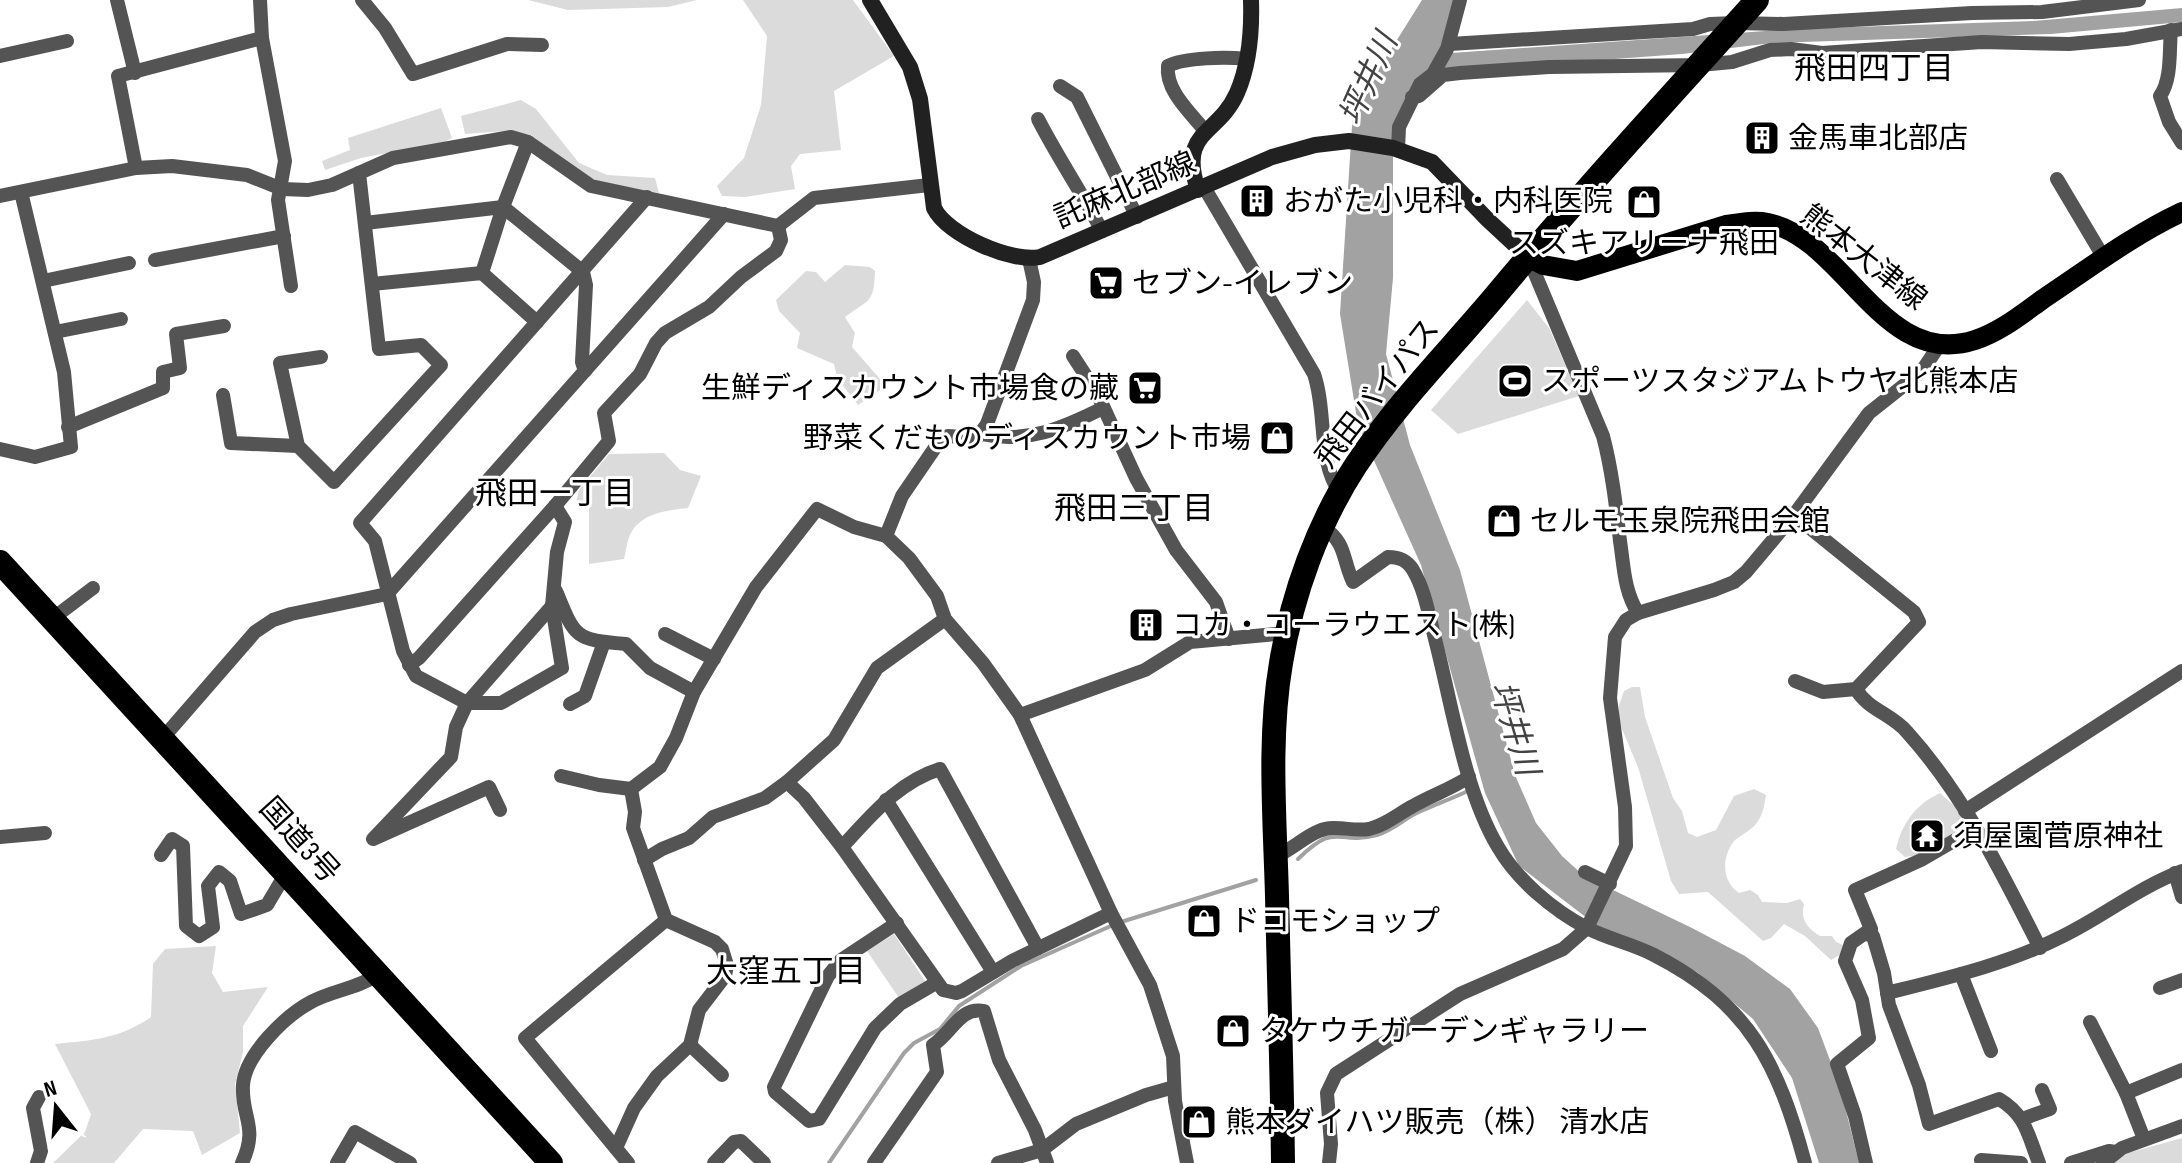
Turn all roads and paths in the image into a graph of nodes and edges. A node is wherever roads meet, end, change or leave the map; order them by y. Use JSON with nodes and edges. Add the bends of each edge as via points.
{"nodes":[{"id":1,"x":117,"y":0,"type":"edge"},
{"id":2,"x":260,"y":0,"type":"edge"},
{"id":3,"x":362,"y":0,"type":"edge"},
{"id":4,"x":870,"y":0,"type":"edge"},
{"id":5,"x":1251,"y":0,"type":"edge"},
{"id":6,"x":1460,"y":0,"type":"edge"},
{"id":7,"x":1757,"y":0,"type":"edge"},
{"id":8,"x":2139,"y":0,"type":"edge"},
{"id":9,"x":2032,"y":6,"type":"edge"},
{"id":10,"x":1733,"y":26,"type":"junction"},
{"id":11,"x":2176,"y":30,"type":"edge"},
{"id":12,"x":262,"y":38,"type":"junction"},
{"id":13,"x":67,"y":41,"type":"dead end"},
{"id":14,"x":542,"y":45,"type":"dead end"},
{"id":15,"x":1449,"y":46,"type":"junction"},
{"id":16,"x":0,"y":56,"type":"edge"},
{"id":17,"x":1247,"y":59,"type":"junction"},
{"id":18,"x":1702,"y":62,"type":"junction"},
{"id":19,"x":135,"y":73,"type":"junction"},
{"id":20,"x":1060,"y":86,"type":"dead end"},
{"id":21,"x":1412,"y":97,"type":"junction"},
{"id":22,"x":1038,"y":119,"type":"dead end"},
{"id":23,"x":1206,"y":132,"type":"junction"},
{"id":24,"x":528,"y":142,"type":"junction"},
{"id":25,"x":2182,"y":143,"type":"edge"},
{"id":26,"x":1396,"y":149,"type":"junction"},
{"id":27,"x":136,"y":168,"type":"junction"},
{"id":28,"x":359,"y":173,"type":"junction"},
{"id":29,"x":2057,"y":179,"type":"dead end"},
{"id":30,"x":929,"y":185,"type":"junction"},
{"id":31,"x":1201,"y":188,"type":"junction"},
{"id":32,"x":282,"y":189,"type":"junction"},
{"id":33,"x":21,"y":192,"type":"junction"},
{"id":34,"x":0,"y":196,"type":"edge"},
{"id":35,"x":647,"y":197,"type":"junction"},
{"id":36,"x":503,"y":207,"type":"junction"},
{"id":37,"x":2182,"y":212,"type":"edge"},
{"id":38,"x":724,"y":214,"type":"junction"},
{"id":39,"x":1137,"y":217,"type":"junction"},
{"id":40,"x":365,"y":223,"type":"junction"},
{"id":41,"x":778,"y":226,"type":"junction"},
{"id":42,"x":1102,"y":231,"type":"junction"},
{"id":43,"x":284,"y":236,"type":"junction"},
{"id":44,"x":1528,"y":257,"type":"junction"},
{"id":45,"x":2104,"y":258,"type":"junction"},
{"id":46,"x":1029,"y":259,"type":"junction"},
{"id":47,"x":155,"y":260,"type":"dead end"},
{"id":48,"x":129,"y":263,"type":"dead end"},
{"id":49,"x":583,"y":272,"type":"junction"},
{"id":50,"x":482,"y":273,"type":"junction"},
{"id":51,"x":43,"y":281,"type":"junction"},
{"id":52,"x":372,"y":284,"type":"junction"},
{"id":53,"x":291,"y":286,"type":"dead end"},
{"id":54,"x":121,"y":319,"type":"dead end"},
{"id":55,"x":537,"y":322,"type":"junction"},
{"id":56,"x":224,"y":326,"type":"dead end"},
{"id":57,"x":55,"y":332,"type":"junction"},
{"id":58,"x":1940,"y":344,"type":"junction"},
{"id":59,"x":1073,"y":356,"type":"dead end"},
{"id":60,"x":321,"y":357,"type":"dead end"},
{"id":61,"x":585,"y":371,"type":"junction"},
{"id":62,"x":223,"y":395,"type":"dead end"},
{"id":63,"x":1103,"y":408,"type":"junction"},
{"id":64,"x":68,"y":427,"type":"junction"},
{"id":65,"x":981,"y":434,"type":"junction"},
{"id":66,"x":298,"y":446,"type":"junction"},
{"id":67,"x":0,"y":449,"type":"edge"},
{"id":68,"x":1340,"y":493,"type":"junction"},
{"id":69,"x":555,"y":506,"type":"junction"},
{"id":70,"x":1794,"y":515,"type":"junction"},
{"id":71,"x":1323,"y":527,"type":"junction"},
{"id":72,"x":886,"y":536,"type":"junction"},
{"id":73,"x":0,"y":562,"type":"edge"},
{"id":74,"x":554,"y":587,"type":"junction"},
{"id":75,"x":93,"y":588,"type":"dead end"},
{"id":76,"x":387,"y":594,"type":"junction"},
{"id":77,"x":552,"y":606,"type":"junction"},
{"id":78,"x":1638,"y":613,"type":"junction"},
{"id":79,"x":52,"y":619,"type":"junction"},
{"id":80,"x":945,"y":619,"type":"junction"},
{"id":81,"x":1287,"y":633,"type":"junction"},
{"id":82,"x":665,"y":634,"type":"dead end"},
{"id":83,"x":1229,"y":639,"type":"junction"},
{"id":84,"x":604,"y":642,"type":"junction"},
{"id":85,"x":714,"y":659,"type":"junction"},
{"id":86,"x":409,"y":665,"type":"junction"},
{"id":87,"x":2182,"y":671,"type":"edge"},
{"id":88,"x":1795,"y":681,"type":"dead end"},
{"id":89,"x":1856,"y":689,"type":"junction"},
{"id":90,"x":694,"y":692,"type":"junction"},
{"id":91,"x":467,"y":703,"type":"junction"},
{"id":92,"x":570,"y":704,"type":"dead end"},
{"id":93,"x":1020,"y":715,"type":"junction"},
{"id":94,"x":162,"y":739,"type":"junction"},
{"id":95,"x":561,"y":776,"type":"dead end"},
{"id":96,"x":1469,"y":777,"type":"junction"},
{"id":97,"x":787,"y":782,"type":"junction"},
{"id":98,"x":631,"y":789,"type":"junction"},
{"id":99,"x":886,"y":800,"type":"junction"},
{"id":100,"x":500,"y":810,"type":"dead end"},
{"id":101,"x":1965,"y":811,"type":"junction"},
{"id":102,"x":1976,"y":828,"type":"junction"},
{"id":103,"x":45,"y":833,"type":"dead end"},
{"id":104,"x":0,"y":837,"type":"edge"},
{"id":105,"x":842,"y":847,"type":"junction"},
{"id":106,"x":161,"y":855,"type":"dead end"},
{"id":107,"x":1275,"y":857,"type":"junction"},
{"id":108,"x":644,"y":860,"type":"junction"},
{"id":109,"x":1585,"y":872,"type":"dead end"},
{"id":110,"x":2179,"y":872,"type":"edge"},
{"id":111,"x":286,"y":873,"type":"junction"},
{"id":112,"x":1608,"y":887,"type":"junction"},
{"id":113,"x":2182,"y":897,"type":"edge"},
{"id":114,"x":1111,"y":913,"type":"junction"},
{"id":115,"x":666,"y":920,"type":"junction"},
{"id":116,"x":897,"y":923,"type":"junction"},
{"id":117,"x":1590,"y":924,"type":"junction"},
{"id":118,"x":1867,"y":934,"type":"junction"},
{"id":119,"x":1038,"y":948,"type":"junction"},
{"id":120,"x":2040,"y":948,"type":"junction"},
{"id":121,"x":993,"y":972,"type":"junction"},
{"id":122,"x":379,"y":974,"type":"junction"},
{"id":123,"x":1961,"y":974,"type":"junction"},
{"id":124,"x":2182,"y":980,"type":"edge"},
{"id":125,"x":936,"y":983,"type":"junction"},
{"id":126,"x":2160,"y":988,"type":"dead end"},
{"id":127,"x":1887,"y":993,"type":"junction"},
{"id":128,"x":966,"y":1001,"type":"junction"},
{"id":129,"x":2090,"y":1022,"type":"dead end"},
{"id":130,"x":690,"y":1045,"type":"junction"},
{"id":131,"x":1991,"y":1051,"type":"dead end"},
{"id":132,"x":2182,"y":1070,"type":"edge"},
{"id":133,"x":722,"y":1075,"type":"dead end"},
{"id":134,"x":1174,"y":1087,"type":"junction"},
{"id":135,"x":2042,"y":1090,"type":"dead end"},
{"id":136,"x":2126,"y":1093,"type":"junction"},
{"id":137,"x":39,"y":1097,"type":"dead end"},
{"id":138,"x":2022,"y":1119,"type":"junction"},
{"id":139,"x":2182,"y":1126,"type":"edge"},
{"id":140,"x":2144,"y":1139,"type":"junction"},
{"id":141,"x":616,"y":1148,"type":"junction"},
{"id":142,"x":2116,"y":1152,"type":"junction"},
{"id":143,"x":1044,"y":1157,"type":"edge"},
{"id":144,"x":1981,"y":1160,"type":"dead end"},
{"id":145,"x":37,"y":1163,"type":"edge"},
{"id":146,"x":242,"y":1163,"type":"edge"},
{"id":147,"x":337,"y":1163,"type":"edge"},
{"id":148,"x":410,"y":1163,"type":"edge"},
{"id":149,"x":551,"y":1163,"type":"edge"},
{"id":150,"x":628,"y":1163,"type":"edge"},
{"id":151,"x":714,"y":1163,"type":"edge"},
{"id":152,"x":764,"y":1163,"type":"edge"},
{"id":153,"x":874,"y":1163,"type":"edge"},
{"id":154,"x":998,"y":1163,"type":"edge"},
{"id":155,"x":1187,"y":1163,"type":"edge"},
{"id":156,"x":1283,"y":1163,"type":"edge"},
{"id":157,"x":1329,"y":1163,"type":"edge"},
{"id":158,"x":1805,"y":1163,"type":"edge"},
{"id":159,"x":1866,"y":1163,"type":"edge"},
{"id":160,"x":2021,"y":1163,"type":"edge"},
{"id":161,"x":2039,"y":1163,"type":"edge"},
{"id":162,"x":2071,"y":1163,"type":"edge"},
{"id":163,"x":2103,"y":1163,"type":"edge"}],
"edges":[{"from":1,"to":19,"type":"street"},
{"from":2,"to":12,"type":"street"},
{"from":3,"to":14,"type":"street","via":[[413,74],[507,44]]},
{"from":4,"to":30,"type":"main road","name":"託麻北部線","via":[[910,67],[925,119]]},
{"from":5,"to":17,"type":"main road"},
{"from":6,"to":15,"type":"street"},
{"from":7,"to":10,"type":"highway","name":"飛田バイパス"},
{"from":8,"to":9,"type":"street"},
{"from":9,"to":10,"type":"street"},
{"from":10,"to":15,"type":"street"},
{"from":10,"to":18,"type":"highway","name":"飛田バイパス"},
{"from":11,"to":18,"type":"street","via":[[2069,44],[1982,42],[1822,53],[1770,50],[1732,62]]},
{"from":11,"to":25,"type":"street","via":[[2160,96]]},
{"from":12,"to":19,"type":"street"},
{"from":12,"to":32,"type":"street","via":[[285,161]]},
{"from":13,"to":16,"type":"street"},
{"from":15,"to":21,"type":"street"},
{"from":17,"to":23,"type":"main road","via":[[1236,96]]},
{"from":17,"to":23,"type":"street","via":[[1168,66],[1175,93]]},
{"from":18,"to":21,"type":"street","via":[[1443,75]]},
{"from":18,"to":44,"type":"highway","name":"飛田バイパス"},
{"from":19,"to":27,"type":"street","via":[[118,76]]},
{"from":20,"to":39,"type":"street","via":[[1077,97]]},
{"from":21,"to":26,"type":"street"},
{"from":22,"to":42,"type":"street"},
{"from":23,"to":31,"type":"main road","via":[[1191,158]]},
{"from":24,"to":28,"type":"street","via":[[511,137],[393,158]]},
{"from":24,"to":35,"type":"street","via":[[591,186]]},
{"from":24,"to":36,"type":"street"},
{"from":26,"to":31,"type":"main road","name":"託麻北部線","via":[[1349,141],[1301,148]]},
{"from":26,"to":44,"type":"main road","name":"託麻北部線","via":[[1432,162]]},
{"from":27,"to":32,"type":"street","via":[[172,166],[247,175]]},
{"from":27,"to":33,"type":"street"},
{"from":28,"to":32,"type":"street","via":[[308,190]]},
{"from":28,"to":40,"type":"street"},
{"from":29,"to":45,"type":"street"},
{"from":30,"to":41,"type":"street","via":[[814,198]]},
{"from":30,"to":46,"type":"main road","name":"託麻北部線","via":[[944,223],[971,240]]},
{"from":31,"to":39,"type":"main road","name":"託麻北部線"},
{"from":31,"to":68,"type":"street","via":[[1314,374],[1328,470]]},
{"from":32,"to":43,"type":"street","via":[[278,200]]},
{"from":33,"to":34,"type":"street"},
{"from":33,"to":51,"type":"street"},
{"from":35,"to":38,"type":"street"},
{"from":35,"to":49,"type":"street"},
{"from":36,"to":40,"type":"street"},
{"from":36,"to":49,"type":"street"},
{"from":36,"to":50,"type":"street"},
{"from":37,"to":45,"type":"main road","name":"熊本大津線"},
{"from":38,"to":41,"type":"street"},
{"from":38,"to":61,"type":"street"},
{"from":39,"to":42,"type":"main road","name":"託麻北部線"},
{"from":40,"to":52,"type":"street"},
{"from":41,"to":69,"type":"street","via":[[781,240],[776,251],[656,343],[640,374],[604,413],[609,441]]},
{"from":42,"to":46,"type":"main road","name":"託麻北部線"},
{"from":43,"to":47,"type":"street"},
{"from":43,"to":53,"type":"street"},
{"from":44,"to":58,"type":"main road","name":"熊本大津線","via":[[1577,271],[1726,225],[1767,222],[1789,229],[1812,247],[1898,327]]},
{"from":44,"to":68,"type":"highway","name":"飛田バイパス","via":[[1401,405]]},
{"from":44,"to":78,"type":"street","via":[[1603,436],[1624,575]]},
{"from":45,"to":58,"type":"main road","name":"熊本大津線","via":[[1988,334]]},
{"from":46,"to":65,"type":"street","via":[[1033,300]]},
{"from":48,"to":51,"type":"street"},
{"from":49,"to":55,"type":"street"},
{"from":49,"to":61,"type":"street"},
{"from":50,"to":52,"type":"street"},
{"from":50,"to":55,"type":"street"},
{"from":51,"to":57,"type":"street"},
{"from":52,"to":66,"type":"street","via":[[379,349],[421,345],[441,365],[334,482]]},
{"from":54,"to":57,"type":"street"},
{"from":55,"to":76,"type":"street","via":[[360,523],[375,541]]},
{"from":56,"to":64,"type":"street","via":[[176,334],[180,368],[163,372],[163,388]]},
{"from":57,"to":64,"type":"street"},
{"from":58,"to":70,"type":"street","via":[[1922,371],[1869,413]]},
{"from":59,"to":63,"type":"street"},
{"from":60,"to":66,"type":"street","via":[[280,363]]},
{"from":61,"to":76,"type":"street"},
{"from":62,"to":66,"type":"street","via":[[231,443]]},
{"from":63,"to":65,"type":"street","via":[[1047,434]]},
{"from":63,"to":83,"type":"street","via":[[1176,550],[1216,602]]},
{"from":64,"to":67,"type":"street","via":[[71,447],[35,457]]},
{"from":65,"to":72,"type":"street","via":[[941,439],[902,496]]},
{"from":68,"to":71,"type":"highway","name":"飛田バイパス"},
{"from":69,"to":74,"type":"street","via":[[565,522]]},
{"from":69,"to":86,"type":"street"},
{"from":70,"to":78,"type":"street","via":[[1734,582]]},
{"from":70,"to":89,"type":"street","via":[[1918,616],[1919,622]]},
{"from":71,"to":81,"type":"highway","name":"飛田バイパス"},
{"from":71,"to":96,"type":"street","via":[[1341,543],[1353,582],[1388,557],[1411,567],[1426,606]]},
{"from":72,"to":80,"type":"street","via":[[924,575]]},
{"from":72,"to":85,"type":"street","via":[[817,509],[756,587]]},
{"from":73,"to":79,"type":"highway","name":"国道3号"},
{"from":74,"to":77,"type":"street"},
{"from":74,"to":84,"type":"street","via":[[569,625],[580,636]]},
{"from":75,"to":79,"type":"street"},
{"from":76,"to":86,"type":"street"},
{"from":76,"to":94,"type":"street","via":[[273,620],[255,632]]},
{"from":77,"to":91,"type":"street"},
{"from":77,"to":91,"type":"street","via":[[562,668],[501,703]]},
{"from":78,"to":112,"type":"street","via":[[1615,637],[1612,654],[1610,698],[1626,846]]},
{"from":79,"to":94,"type":"highway","name":"国道3号"},
{"from":80,"to":93,"type":"street"},
{"from":80,"to":97,"type":"street","via":[[877,668],[834,740]]},
{"from":81,"to":83,"type":"street"},
{"from":81,"to":107,"type":"highway","name":"飛田バイパス","via":[[1275,703]]},
{"from":82,"to":85,"type":"street"},
{"from":83,"to":93,"type":"street","via":[[1190,642],[1145,670]]},
{"from":84,"to":90,"type":"street","via":[[632,647],[650,668]]},
{"from":84,"to":92,"type":"street","via":[[585,696]]},
{"from":85,"to":90,"type":"street"},
{"from":86,"to":91,"type":"street","via":[[416,676]]},
{"from":87,"to":101,"type":"street"},
{"from":88,"to":89,"type":"street","via":[[1823,692]]},
{"from":89,"to":101,"type":"street","via":[[1861,699],[1907,731]]},
{"from":90,"to":98,"type":"street","via":[[660,767]]},
{"from":91,"to":100,"type":"street","via":[[451,757],[373,839],[489,787]]},
{"from":93,"to":114,"type":"street"},
{"from":94,"to":111,"type":"highway","name":"国道3号"},
{"from":95,"to":98,"type":"street"},
{"from":96,"to":107,"type":"street","via":[[1383,824],[1316,832]]},
{"from":96,"to":117,"type":"street","via":[[1483,817],[1513,868],[1536,892]]},
{"from":97,"to":105,"type":"street"},
{"from":97,"to":108,"type":"street","via":[[765,798],[713,817],[689,838]]},
{"from":98,"to":108,"type":"street","via":[[633,828]]},
{"from":99,"to":105,"type":"street"},
{"from":99,"to":119,"type":"street","via":[[940,769]]},
{"from":99,"to":121,"type":"street"},
{"from":101,"to":102,"type":"street"},
{"from":102,"to":118,"type":"street","via":[[1855,890],[1871,929]]},
{"from":102,"to":120,"type":"street"},
{"from":103,"to":104,"type":"street"},
{"from":105,"to":116,"type":"street"},
{"from":106,"to":111,"type":"street","via":[[172,839],[183,846],[186,926],[199,936],[213,927],[208,886],[219,872],[230,881],[241,914],[267,905]]},
{"from":107,"to":156,"type":"highway","name":"飛田バイパス"},
{"from":108,"to":115,"type":"street"},
{"from":109,"to":112,"type":"street"},
{"from":110,"to":113,"type":"street"},
{"from":110,"to":120,"type":"street"},
{"from":111,"to":122,"type":"highway","name":"国道3号"},
{"from":112,"to":117,"type":"street"},
{"from":114,"to":119,"type":"street"},
{"from":114,"to":134,"type":"street","via":[[1161,1012],[1173,1056]]},
{"from":115,"to":130,"type":"street","via":[[715,942],[727,965],[725,976],[699,1010]]},
{"from":115,"to":141,"type":"street","via":[[525,1038]]},
{"from":116,"to":125,"type":"street"},
{"from":116,"to":125,"type":"street","via":[[841,960],[828,976],[775,1092],[809,1121],[819,1119],[875,1028],[900,1004]]},
{"from":117,"to":157,"type":"street","via":[[1563,949],[1460,994],[1336,1074],[1327,1093]]},
{"from":117,"to":158,"type":"street","via":[[1699,983],[1746,1025],[1782,1087]]},
{"from":118,"to":127,"type":"street","via":[[1873,936]]},
{"from":118,"to":159,"type":"street","via":[[1851,943],[1845,961],[1862,1000],[1869,1038],[1837,1064]]},
{"from":119,"to":121,"type":"street"},
{"from":120,"to":123,"type":"street"},
{"from":121,"to":128,"type":"street"},
{"from":122,"to":146,"type":"street","via":[[313,1001],[266,1040],[249,1065],[243,1086],[251,1143]]},
{"from":122,"to":149,"type":"highway","name":"国道3号"},
{"from":123,"to":127,"type":"street"},
{"from":123,"to":131,"type":"street"},
{"from":124,"to":126,"type":"street"},
{"from":125,"to":128,"type":"street"},
{"from":127,"to":138,"type":"street","via":[[1929,1124],[1996,1098],[2015,1108]]},
{"from":128,"to":143,"type":"street","via":[[984,1011],[999,1060]]},
{"from":128,"to":153,"type":"street","via":[[948,1034],[933,1045],[937,1072]]},
{"from":129,"to":136,"type":"street"},
{"from":130,"to":133,"type":"street"},
{"from":130,"to":141,"type":"street","via":[[657,1076],[634,1108]]},
{"from":132,"to":136,"type":"street"},
{"from":134,"to":143,"type":"street","via":[[1076,1124]]},
{"from":134,"to":155,"type":"street"},
{"from":135,"to":138,"type":"street","via":[[2050,1109]]},
{"from":136,"to":140,"type":"street"},
{"from":137,"to":145,"type":"street","via":[[33,1108],[41,1151]]},
{"from":138,"to":161,"type":"street"},
{"from":139,"to":140,"type":"street"},
{"from":140,"to":142,"type":"street"},
{"from":141,"to":150,"type":"street"},
{"from":142,"to":162,"type":"street"},
{"from":142,"to":163,"type":"street"},
{"from":143,"to":154,"type":"street"},
{"from":144,"to":160,"type":"street"},
{"from":147,"to":148,"type":"street","via":[[355,1132]]},
{"from":151,"to":152,"type":"street","via":[[741,1141]]}]}
